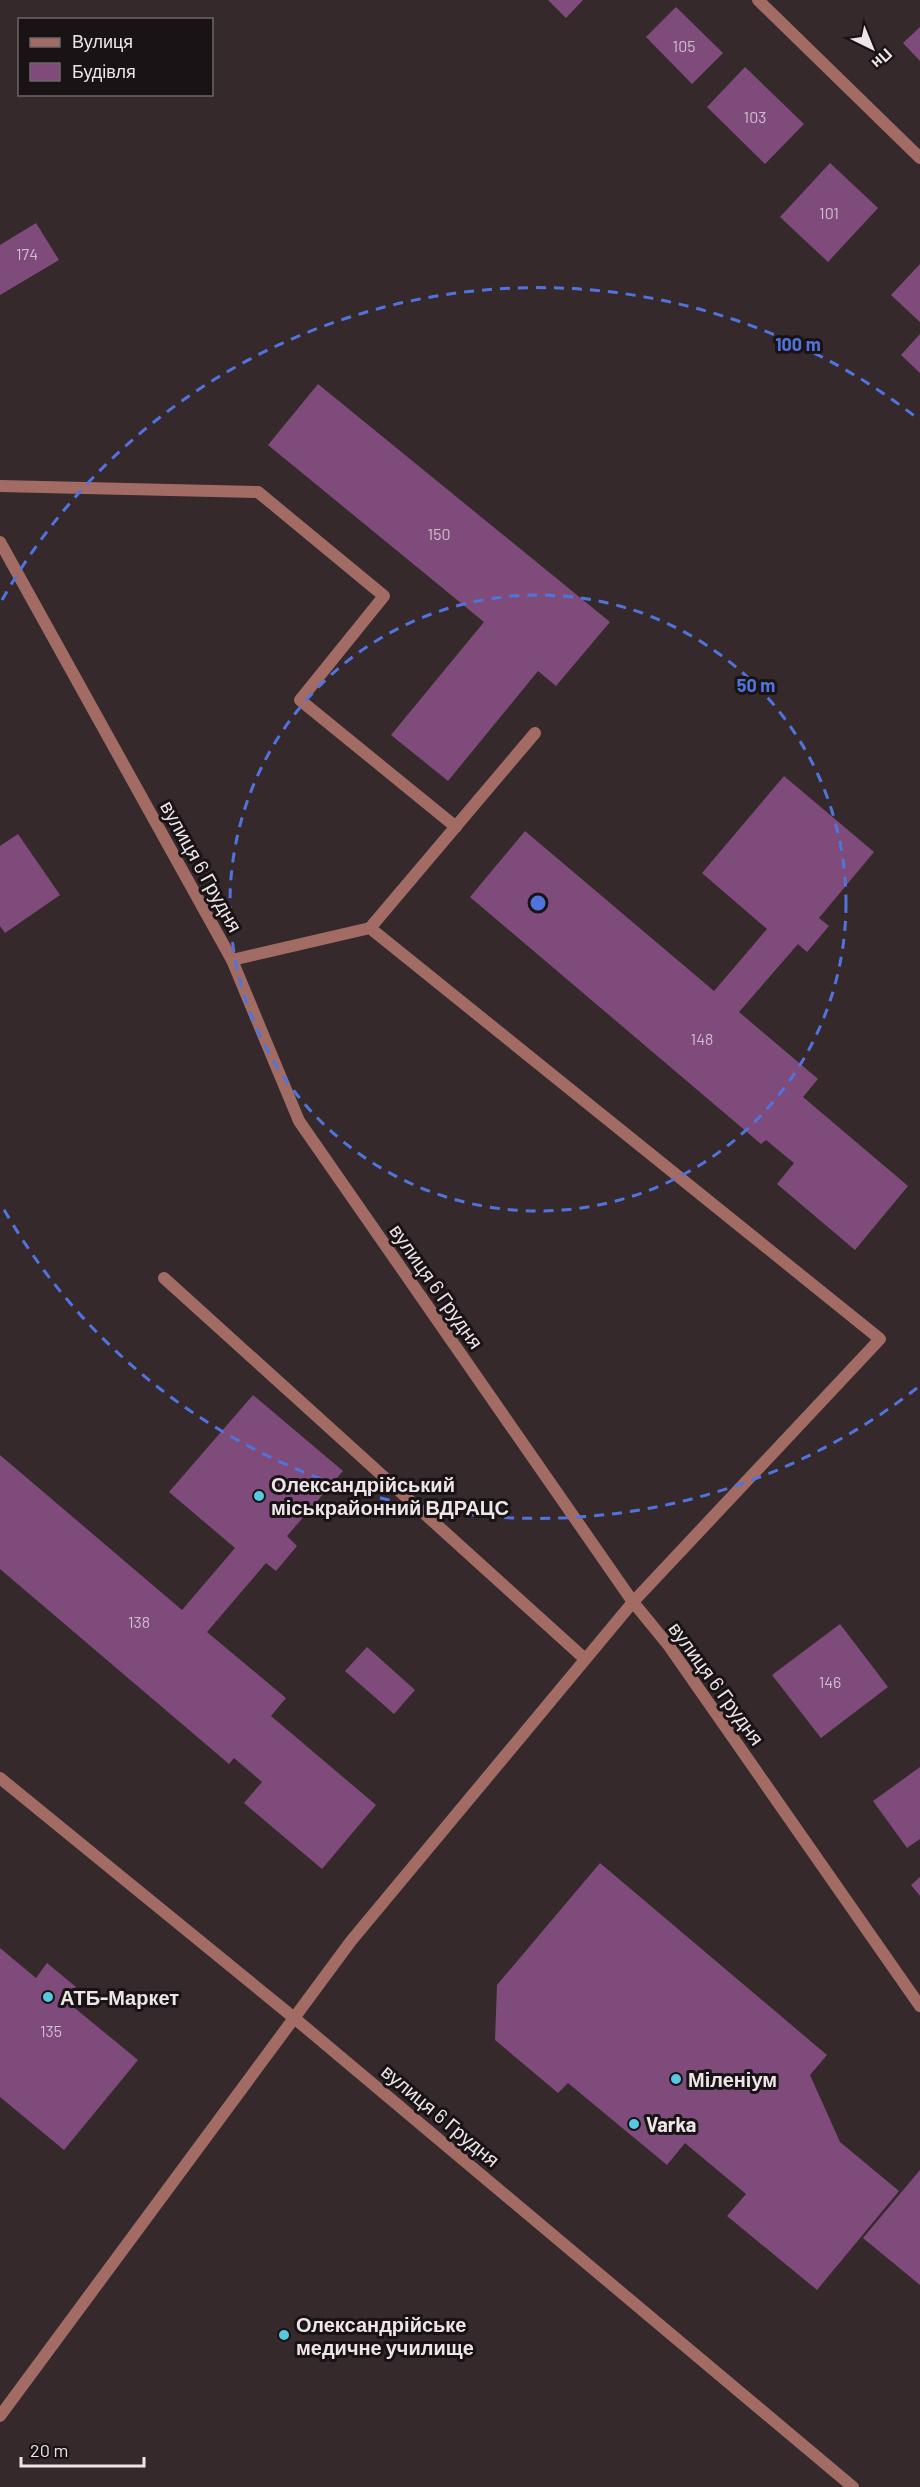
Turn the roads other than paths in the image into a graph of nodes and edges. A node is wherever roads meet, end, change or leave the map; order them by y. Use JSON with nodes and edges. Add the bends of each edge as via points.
{"nodes":[{"id":1,"x":758,"y":0,"type":"edge"},
{"id":2,"x":920,"y":158,"type":"edge"},
{"id":3,"x":0,"y":486,"type":"edge"},
{"id":4,"x":0,"y":542,"type":"edge"},
{"id":5,"x":536,"y":733,"type":"dead end"},
{"id":6,"x":456,"y":826,"type":"junction"},
{"id":7,"x":370,"y":928,"type":"junction"},
{"id":8,"x":232,"y":960,"type":"junction"},
{"id":9,"x":164,"y":1278,"type":"dead end"},
{"id":10,"x":633,"y":1602,"type":"junction"},
{"id":11,"x":585,"y":1659,"type":"junction"},
{"id":12,"x":0,"y":1778,"type":"edge"},
{"id":13,"x":920,"y":2006,"type":"edge"},
{"id":14,"x":293,"y":2017,"type":"junction"},
{"id":15,"x":0,"y":2416,"type":"edge"},
{"id":16,"x":853,"y":2487,"type":"edge"}],
"edges":[{"from":1,"to":2,"type":"street"},
{"from":3,"to":6,"type":"street","via":[[258,492],[384,596],[300,700]]},
{"from":4,"to":8,"type":"street","name":"вулиця 6 Грудня"},
{"from":5,"to":6,"type":"street"},
{"from":6,"to":7,"type":"street"},
{"from":7,"to":8,"type":"street"},
{"from":7,"to":10,"type":"street","via":[[880,1339]]},
{"from":8,"to":10,"type":"street","name":"вулиця 6 Грудня","via":[[299,1121]]},
{"from":9,"to":11,"type":"street"},
{"from":10,"to":11,"type":"street"},
{"from":10,"to":13,"type":"street","name":"вулиця 6 Грудня","via":[[669,1646]]},
{"from":11,"to":14,"type":"street","via":[[351,1941]]},
{"from":12,"to":14,"type":"street","name":"вулиця 6 Грудня"},
{"from":14,"to":15,"type":"street"},
{"from":14,"to":16,"type":"street","name":"вулиця 6 Грудня"}]}
